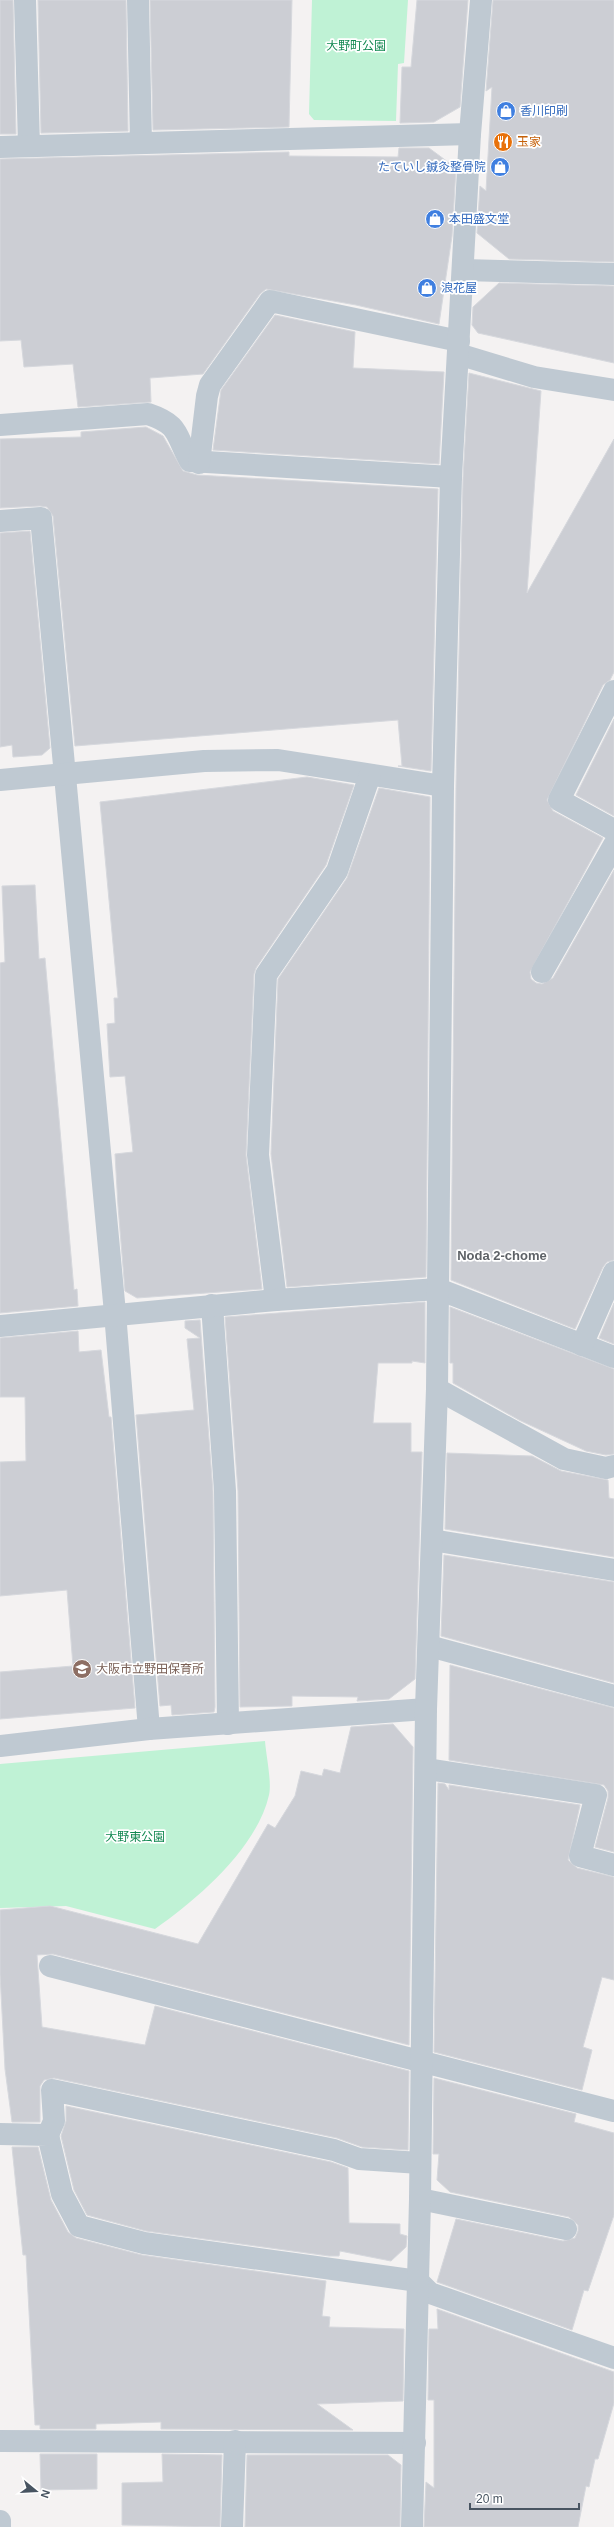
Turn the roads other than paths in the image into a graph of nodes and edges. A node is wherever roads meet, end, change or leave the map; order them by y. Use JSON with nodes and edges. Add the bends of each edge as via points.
{"nodes":[{"id":1,"x":25,"y":0,"type":"edge"},
{"id":2,"x":138,"y":0,"type":"edge"},
{"id":3,"x":481,"y":0,"type":"edge"},
{"id":4,"x":470,"y":134,"type":"junction"},
{"id":5,"x":141,"y":143,"type":"junction"},
{"id":6,"x":29,"y":146,"type":"junction"},
{"id":7,"x":0,"y":147,"type":"edge"},
{"id":8,"x":462,"y":270,"type":"junction"},
{"id":9,"x":614,"y":274,"type":"edge"},
{"id":10,"x":458,"y":348,"type":"junction"},
{"id":11,"x":614,"y":390,"type":"edge"},
{"id":12,"x":0,"y":425,"type":"edge"},
{"id":13,"x":199,"y":463,"type":"junction"},
{"id":14,"x":451,"y":477,"type":"junction"},
{"id":15,"x":0,"y":522,"type":"edge"},
{"id":16,"x":614,"y":691,"type":"edge"},
{"id":17,"x":64,"y":774,"type":"junction"},
{"id":18,"x":370,"y":775,"type":"junction"},
{"id":19,"x":0,"y":780,"type":"edge"},
{"id":20,"x":443,"y":786,"type":"junction"},
{"id":21,"x":614,"y":830,"type":"edge"},
{"id":22,"x":614,"y":845,"type":"edge"},
{"id":23,"x":542,"y":972,"type":"dead end"},
{"id":24,"x":614,"y":1272,"type":"edge"},
{"id":25,"x":438,"y":1290,"type":"junction"},
{"id":26,"x":276,"y":1300,"type":"junction"},
{"id":27,"x":212,"y":1305,"type":"junction"},
{"id":28,"x":115,"y":1313,"type":"junction"},
{"id":29,"x":0,"y":1326,"type":"edge"},
{"id":30,"x":582,"y":1345,"type":"junction"},
{"id":31,"x":614,"y":1357,"type":"edge"},
{"id":32,"x":437,"y":1389,"type":"junction"},
{"id":33,"x":614,"y":1466,"type":"edge"},
{"id":34,"x":432,"y":1540,"type":"junction"},
{"id":35,"x":614,"y":1570,"type":"edge"},
{"id":36,"x":429,"y":1646,"type":"junction"},
{"id":37,"x":614,"y":1696,"type":"edge"},
{"id":38,"x":426,"y":1709,"type":"junction"},
{"id":39,"x":228,"y":1724,"type":"junction"},
{"id":40,"x":149,"y":1729,"type":"junction"},
{"id":41,"x":0,"y":1746,"type":"edge"},
{"id":42,"x":427,"y":1769,"type":"junction"},
{"id":43,"x":614,"y":1865,"type":"edge"},
{"id":44,"x":50,"y":1966,"type":"dead end"},
{"id":45,"x":420,"y":2060,"type":"junction"},
{"id":46,"x":614,"y":2111,"type":"edge"},
{"id":47,"x":0,"y":2134,"type":"edge"},
{"id":48,"x":48,"y":2135,"type":"junction"},
{"id":49,"x":420,"y":2163,"type":"junction"},
{"id":50,"x":420,"y":2199,"type":"junction"},
{"id":51,"x":566,"y":2229,"type":"dead end"},
{"id":52,"x":418,"y":2281,"type":"junction"},
{"id":53,"x":614,"y":2358,"type":"edge"},
{"id":54,"x":0,"y":2441,"type":"edge"},
{"id":55,"x":235,"y":2441,"type":"junction"},
{"id":56,"x":415,"y":2443,"type":"junction"},
{"id":57,"x":0,"y":2521,"type":"edge"},
{"id":58,"x":0,"y":2527,"type":"edge"},
{"id":59,"x":232,"y":2527,"type":"edge"},
{"id":60,"x":412,"y":2527,"type":"edge"}],
"edges":[{"from":1,"to":6,"type":"street"},
{"from":2,"to":5,"type":"street"},
{"from":3,"to":4,"type":"street"},
{"from":4,"to":5,"type":"street"},
{"from":4,"to":8,"type":"street"},
{"from":5,"to":6,"type":"street"},
{"from":6,"to":7,"type":"street"},
{"from":8,"to":9,"type":"street"},
{"from":8,"to":10,"type":"street"},
{"from":10,"to":11,"type":"street","via":[[534,377]]},
{"from":10,"to":13,"type":"street","via":[[270,300],[210,385]]},
{"from":10,"to":14,"type":"street"},
{"from":12,"to":13,"type":"street","via":[[148,414],[164,419],[176,431],[190,461]]},
{"from":13,"to":14,"type":"street"},
{"from":14,"to":20,"type":"street"},
{"from":15,"to":17,"type":"street","via":[[41,518]]},
{"from":16,"to":21,"type":"street","via":[[559,800]]},
{"from":17,"to":18,"type":"street","via":[[204,761],[278,760]]},
{"from":17,"to":19,"type":"street"},
{"from":17,"to":28,"type":"street"},
{"from":18,"to":20,"type":"street"},
{"from":18,"to":26,"type":"street","via":[[338,871],[266,975],[258,1155]]},
{"from":20,"to":25,"type":"street"},
{"from":22,"to":23,"type":"street"},
{"from":24,"to":30,"type":"street"},
{"from":25,"to":26,"type":"street"},
{"from":25,"to":30,"type":"street"},
{"from":25,"to":32,"type":"street"},
{"from":26,"to":27,"type":"street"},
{"from":27,"to":28,"type":"street"},
{"from":27,"to":39,"type":"street","via":[[225,1490]]},
{"from":28,"to":29,"type":"street"},
{"from":28,"to":40,"type":"street"},
{"from":30,"to":31,"type":"street"},
{"from":32,"to":33,"type":"street","via":[[564,1459],[606,1468]]},
{"from":32,"to":34,"type":"street"},
{"from":34,"to":35,"type":"street"},
{"from":34,"to":36,"type":"street"},
{"from":36,"to":37,"type":"street"},
{"from":36,"to":38,"type":"street"},
{"from":38,"to":39,"type":"street"},
{"from":38,"to":42,"type":"street"},
{"from":39,"to":40,"type":"street"},
{"from":40,"to":41,"type":"street"},
{"from":42,"to":43,"type":"street","via":[[596,1795],[580,1856]]},
{"from":42,"to":45,"type":"street"},
{"from":44,"to":45,"type":"street"},
{"from":45,"to":46,"type":"street"},
{"from":45,"to":49,"type":"street"},
{"from":47,"to":48,"type":"street"},
{"from":48,"to":49,"type":"street","via":[[54,2121],[52,2090],[334,2150],[359,2160]]},
{"from":48,"to":52,"type":"street","via":[[62,2194],[80,2226],[144,2243]]},
{"from":49,"to":50,"type":"street"},
{"from":50,"to":51,"type":"street"},
{"from":50,"to":52,"type":"street"},
{"from":52,"to":53,"type":"street","via":[[430,2294]]},
{"from":52,"to":56,"type":"street"},
{"from":54,"to":55,"type":"street"},
{"from":55,"to":56,"type":"street"},
{"from":55,"to":59,"type":"street"},
{"from":56,"to":60,"type":"street"},
{"from":57,"to":58,"type":"street"}]}
